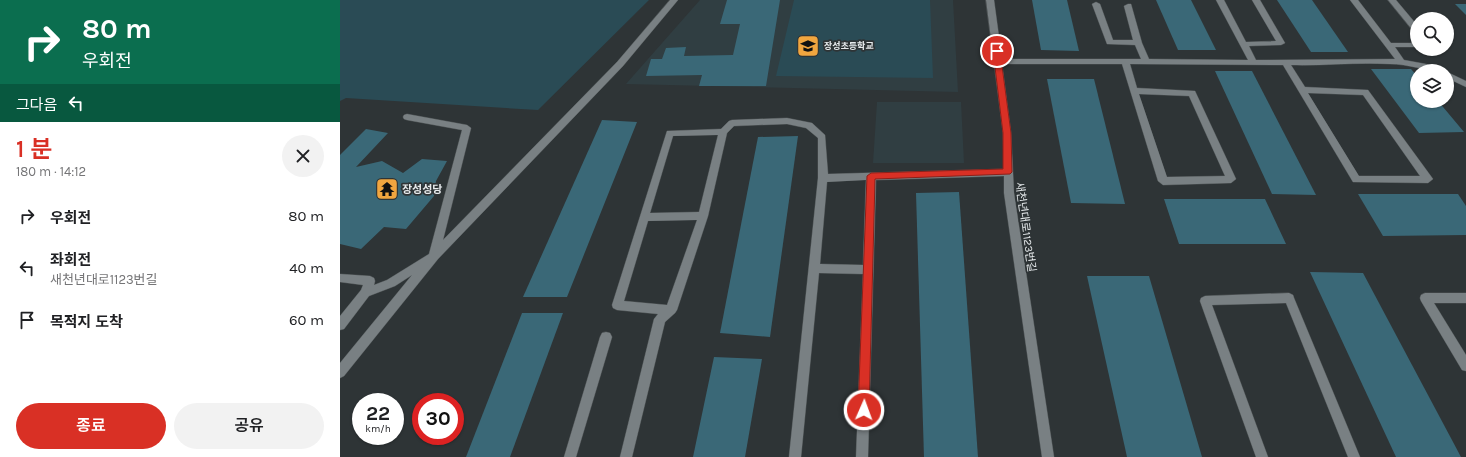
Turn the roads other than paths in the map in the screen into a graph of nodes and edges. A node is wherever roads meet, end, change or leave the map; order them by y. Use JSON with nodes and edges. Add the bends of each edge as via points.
{"nodes":[{"id":1,"x":674,"y":0,"type":"edge"},
{"id":2,"x":990,"y":0,"type":"edge"},
{"id":3,"x":1220,"y":0,"type":"edge"},
{"id":4,"x":1256,"y":0,"type":"edge"},
{"id":5,"x":1354,"y":0,"type":"edge"},
{"id":6,"x":1392,"y":0,"type":"edge"},
{"id":7,"x":1096,"y":4,"type":"dead end"},
{"id":8,"x":1128,"y":6,"type":"dead end"},
{"id":9,"x":1410,"y":22,"type":"edge"},
{"id":10,"x":1138,"y":42,"type":"junction"},
{"id":11,"x":1244,"y":44,"type":"junction"},
{"id":12,"x":1389,"y":45,"type":"junction"},
{"id":13,"x":1410,"y":45,"type":"edge"},
{"id":14,"x":1401,"y":61,"type":"junction"},
{"id":15,"x":998,"y":62,"type":"junction"},
{"id":16,"x":1126,"y":62,"type":"junction"},
{"id":17,"x":1146,"y":62,"type":"junction"},
{"id":18,"x":1254,"y":62,"type":"junction"},
{"id":19,"x":1286,"y":63,"type":"junction"},
{"id":20,"x":1414,"y":64,"type":"edge"},
{"id":21,"x":1454,"y":78,"type":"edge"},
{"id":22,"x":1466,"y":84,"type":"edge"},
{"id":23,"x":1303,"y":90,"type":"junction"},
{"id":24,"x":1134,"y":92,"type":"junction"},
{"id":25,"x":407,"y":117,"type":"dead end"},
{"id":26,"x":723,"y":132,"type":"junction"},
{"id":27,"x":1008,"y":172,"type":"junction"},
{"id":28,"x":871,"y":176,"type":"junction"},
{"id":29,"x":823,"y":178,"type":"junction"},
{"id":30,"x":703,"y":216,"type":"junction"},
{"id":31,"x":644,"y":217,"type":"junction"},
{"id":32,"x":434,"y":256,"type":"junction"},
{"id":33,"x":813,"y":268,"type":"junction"},
{"id":34,"x":868,"y":270,"type":"junction"},
{"id":35,"x":340,"y":278,"type":"edge"},
{"id":36,"x":365,"y":293,"type":"junction"},
{"id":37,"x":1466,"y":298,"type":"edge"},
{"id":38,"x":671,"y":310,"type":"junction"},
{"id":39,"x":340,"y":326,"type":"edge"},
{"id":40,"x":606,"y":337,"type":"dead end"},
{"id":41,"x":1466,"y":366,"type":"edge"},
{"id":42,"x":340,"y":372,"type":"edge"},
{"id":43,"x":570,"y":457,"type":"edge"},
{"id":44,"x":626,"y":457,"type":"edge"},
{"id":45,"x":795,"y":457,"type":"edge"},
{"id":46,"x":862,"y":457,"type":"edge"},
{"id":47,"x":1048,"y":457,"type":"edge"},
{"id":48,"x":1262,"y":457,"type":"edge"},
{"id":49,"x":1354,"y":457,"type":"edge"}],
"edges":[{"from":1,"to":32,"type":"street","via":[[620,64]]},
{"from":2,"to":15,"type":"street","name":"새천년대로1123번길"},
{"from":3,"to":11,"type":"street"},
{"from":4,"to":11,"type":"street","via":[[1281,43]]},
{"from":5,"to":12,"type":"street"},
{"from":6,"to":9,"type":"street"},
{"from":7,"to":10,"type":"street","via":[[1110,42]]},
{"from":8,"to":10,"type":"street"},
{"from":10,"to":17,"type":"street"},
{"from":11,"to":18,"type":"street"},
{"from":12,"to":13,"type":"street"},
{"from":12,"to":14,"type":"street"},
{"from":14,"to":19,"type":"street"},
{"from":14,"to":20,"type":"street"},
{"from":15,"to":16,"type":"street"},
{"from":15,"to":27,"type":"street","name":"새천년대로1123번길","via":[[1007,133]]},
{"from":16,"to":17,"type":"street"},
{"from":16,"to":24,"type":"street"},
{"from":17,"to":18,"type":"street"},
{"from":18,"to":19,"type":"street"},
{"from":19,"to":23,"type":"street"},
{"from":21,"to":22,"type":"street"},
{"from":23,"to":23,"type":"street","via":[[1356,180],[1428,178],[1365,92]]},
{"from":24,"to":24,"type":"street","via":[[1192,93],[1231,179],[1164,181]]},
{"from":25,"to":32,"type":"street","via":[[468,128]]},
{"from":26,"to":29,"type":"street","via":[[732,123],[787,122],[809,125],[822,137]]},
{"from":26,"to":30,"type":"street"},
{"from":26,"to":31,"type":"street","via":[[670,133]]},
{"from":27,"to":28,"type":"street"},
{"from":27,"to":47,"type":"street","name":"새천년대로1123번길","via":[[1008,193]]},
{"from":28,"to":29,"type":"street"},
{"from":28,"to":34,"type":"street"},
{"from":29,"to":33,"type":"street"},
{"from":30,"to":31,"type":"street"},
{"from":30,"to":38,"type":"street"},
{"from":31,"to":38,"type":"street","via":[[616,305]]},
{"from":32,"to":36,"type":"street","via":[[391,283]]},
{"from":32,"to":42,"type":"street"},
{"from":33,"to":34,"type":"street"},
{"from":33,"to":45,"type":"street"},
{"from":34,"to":46,"type":"street"},
{"from":35,"to":36,"type":"street","via":[[370,281]]},
{"from":36,"to":39,"type":"street"},
{"from":37,"to":41,"type":"street","via":[[1425,298]]},
{"from":38,"to":44,"type":"street","via":[[660,319]]},
{"from":40,"to":43,"type":"street"},
{"from":48,"to":49,"type":"street","via":[[1205,301],[1289,298]]}]}
